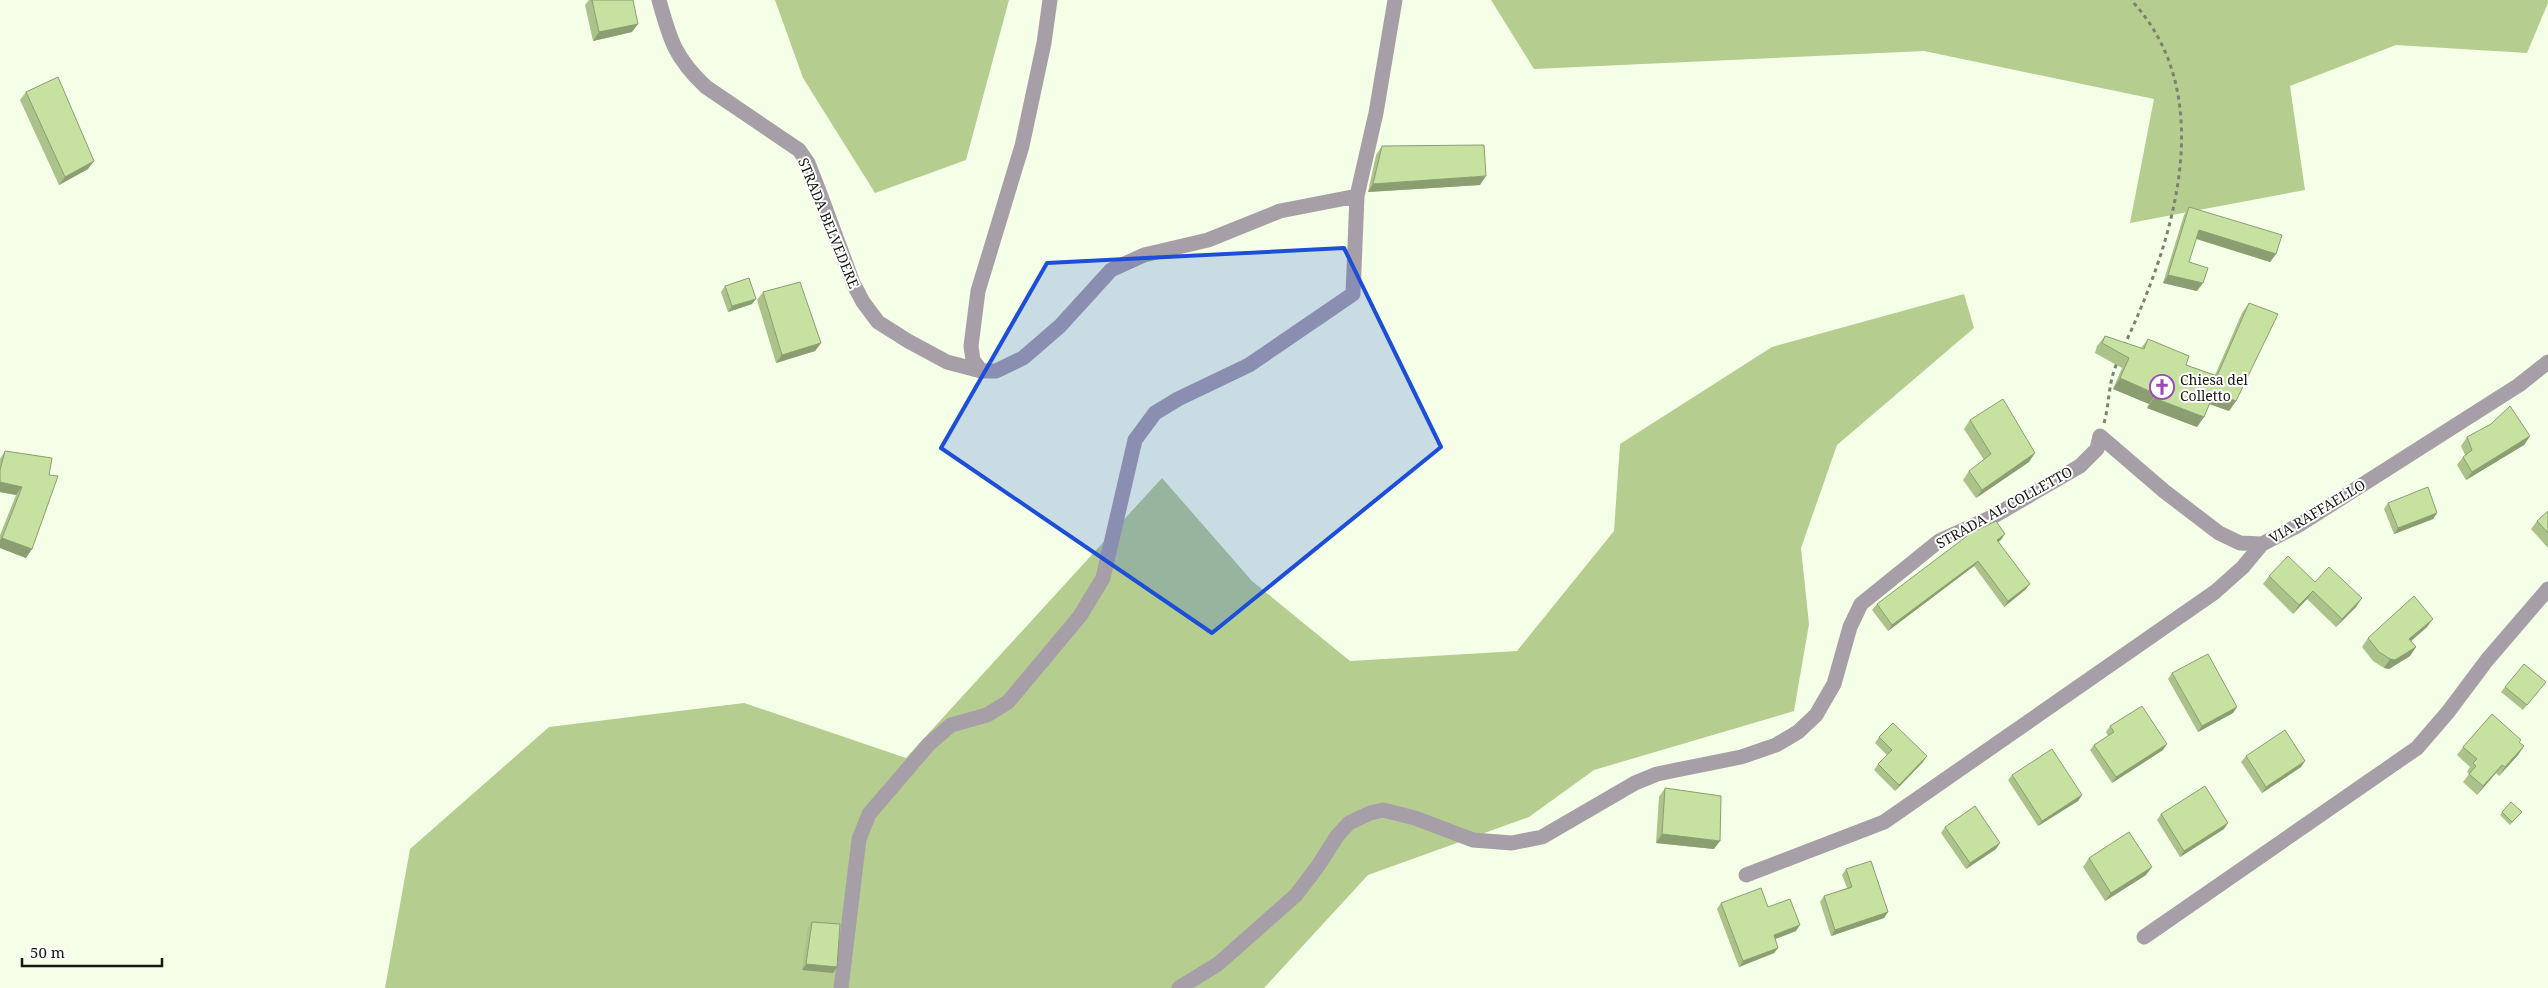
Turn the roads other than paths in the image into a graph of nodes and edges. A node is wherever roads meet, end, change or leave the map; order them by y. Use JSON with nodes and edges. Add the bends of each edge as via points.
{"nodes":[{"id":1,"x":659,"y":0,"type":"edge"},
{"id":2,"x":1050,"y":0,"type":"edge"},
{"id":3,"x":1395,"y":0,"type":"edge"},
{"id":4,"x":1357,"y":196,"type":"junction"},
{"id":5,"x":2547,"y":365,"type":"edge"},
{"id":6,"x":981,"y":371,"type":"junction"},
{"id":7,"x":2098,"y":442,"type":"joint"},
{"id":8,"x":2262,"y":544,"type":"junction"},
{"id":9,"x":2548,"y":589,"type":"edge"},
{"id":10,"x":1746,"y":874,"type":"dead end"},
{"id":11,"x":2144,"y":937,"type":"dead end"},
{"id":12,"x":842,"y":988,"type":"edge"},
{"id":13,"x":1178,"y":988,"type":"edge"}],
"edges":[{"from":1,"to":6,"type":"street","name":"STRADA BELVEDERE","via":[[670,38],[681,61],[694,76],[706,88],[791,143],[808,164],[853,283],[878,322],[947,362]]},
{"from":2,"to":6,"type":"street","via":[[1022,146],[978,291],[970,346],[973,360]]},
{"from":3,"to":4,"type":"street","via":[[1376,112]]},
{"from":4,"to":6,"type":"street","name":"STRADA BELVEDERE","via":[[1280,211],[1208,240],[1144,255],[1111,270],[1060,326],[1023,358],[996,371]]},
{"from":4,"to":12,"type":"street","via":[[1353,294],[1250,365],[1155,413],[1135,440],[1103,578],[1080,616],[1008,702],[987,715],[951,726],[929,744],[869,814],[859,839]]},
{"from":5,"to":8,"type":"street","name":"VIA RAFFAELLO","via":[[2299,525]]},
{"from":7,"to":8,"type":"street","name":"VIA RAFFAELLO","via":[[2219,533],[2240,543]]},
{"from":7,"to":13,"type":"street","name":"STRADA AL COLLETTO","via":[[2080,466],[1994,516],[1939,541],[1862,604],[1850,627],[1834,684],[1816,715],[1798,732],[1776,745],[1741,757],[1657,774],[1636,782],[1542,837],[1512,843],[1473,840],[1415,818],[1383,810],[1370,813],[1349,823],[1337,836],[1318,866],[1288,902],[1218,964]]},
{"from":8,"to":10,"type":"street","via":[[2243,567],[2214,592],[1884,822]]},
{"from":9,"to":11,"type":"street","via":[[2417,748]]}]}
